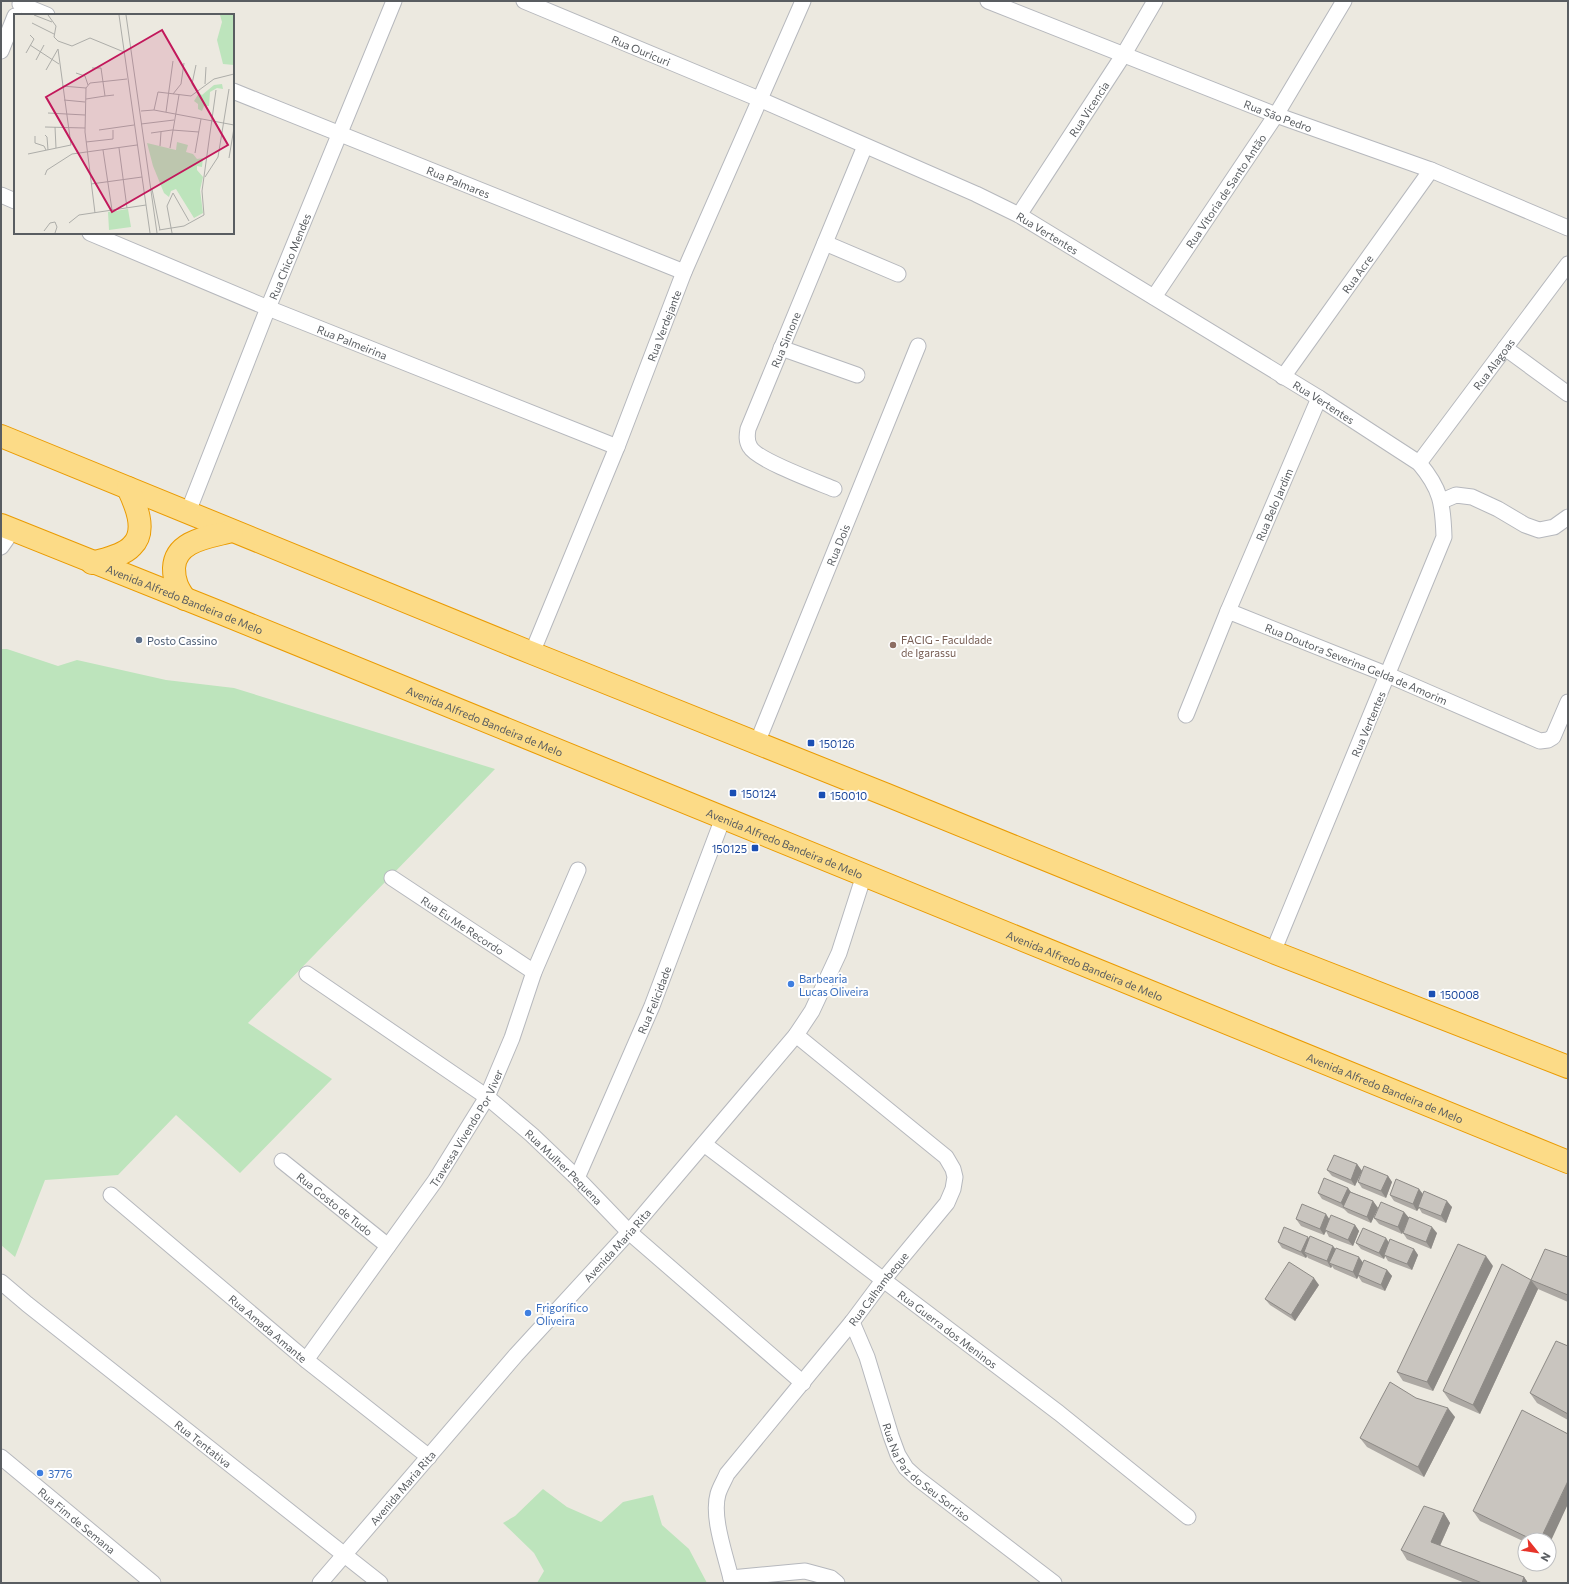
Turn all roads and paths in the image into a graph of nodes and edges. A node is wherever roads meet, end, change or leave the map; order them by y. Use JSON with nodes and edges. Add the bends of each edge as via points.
{"nodes":[{"id":1,"x":394,"y":1,"type":"edge"},
{"id":2,"x":524,"y":1,"type":"edge"},
{"id":3,"x":803,"y":1,"type":"edge"},
{"id":4,"x":988,"y":1,"type":"edge"},
{"id":5,"x":1155,"y":1,"type":"edge"},
{"id":6,"x":1344,"y":1,"type":"edge"},
{"id":7,"x":18,"y":9,"type":"edge"},
{"id":8,"x":42,"y":14,"type":"edge"},
{"id":9,"x":14,"y":19,"type":"edge"},
{"id":10,"x":1,"y":51,"type":"edge"},
{"id":11,"x":1124,"y":54,"type":"junction"},
{"id":12,"x":234,"y":91,"type":"edge"},
{"id":13,"x":759,"y":99,"type":"junction"},
{"id":14,"x":1276,"y":115,"type":"junction"},
{"id":15,"x":339,"y":135,"type":"junction"},
{"id":16,"x":865,"y":146,"type":"junction"},
{"id":17,"x":1431,"y":170,"type":"junction"},
{"id":18,"x":1,"y":195,"type":"edge"},
{"id":19,"x":14,"y":201,"type":"edge"},
{"id":20,"x":1019,"y":216,"type":"junction"},
{"id":21,"x":1568,"y":228,"type":"edge"},
{"id":22,"x":92,"y":234,"type":"edge"},
{"id":23,"x":825,"y":243,"type":"junction"},
{"id":24,"x":1568,"y":264,"type":"edge"},
{"id":25,"x":684,"y":272,"type":"junction"},
{"id":26,"x":898,"y":274,"type":"dead end"},
{"id":27,"x":1154,"y":297,"type":"junction"},
{"id":28,"x":268,"y":308,"type":"junction"},
{"id":29,"x":918,"y":346,"type":"dead end"},
{"id":30,"x":781,"y":348,"type":"junction"},
{"id":31,"x":1505,"y":348,"type":"junction"},
{"id":32,"x":857,"y":375,"type":"dead end"},
{"id":33,"x":1283,"y":377,"type":"junction"},
{"id":34,"x":1568,"y":394,"type":"edge"},
{"id":35,"x":1319,"y":398,"type":"junction"},
{"id":36,"x":1,"y":436,"type":"edge"},
{"id":37,"x":617,"y":447,"type":"junction"},
{"id":38,"x":1419,"y":462,"type":"junction"},
{"id":39,"x":128,"y":488,"type":"junction"},
{"id":40,"x":834,"y":489,"type":"dead end"},
{"id":41,"x":1442,"y":501,"type":"junction"},
{"id":42,"x":188,"y":512,"type":"junction"},
{"id":43,"x":1568,"y":517,"type":"edge"},
{"id":44,"x":232,"y":531,"type":"junction"},
{"id":45,"x":5,"y":534,"type":"edge"},
{"id":46,"x":92,"y":562,"type":"junction"},
{"id":47,"x":185,"y":599,"type":"junction"},
{"id":48,"x":1228,"y":611,"type":"junction"},
{"id":49,"x":532,"y":653,"type":"junction"},
{"id":50,"x":1388,"y":676,"type":"junction"},
{"id":51,"x":1568,"y":702,"type":"edge"},
{"id":52,"x":1186,"y":715,"type":"dead end"},
{"id":53,"x":757,"y":743,"type":"junction"},
{"id":54,"x":723,"y":818,"type":"junction"},
{"id":55,"x":578,"y":870,"type":"dead end"},
{"id":56,"x":864,"y":875,"type":"junction"},
{"id":57,"x":392,"y":878,"type":"dead end"},
{"id":58,"x":1273,"y":952,"type":"junction"},
{"id":59,"x":534,"y":972,"type":"junction"},
{"id":60,"x":306,"y":974,"type":"dead end"},
{"id":61,"x":796,"y":1035,"type":"junction"},
{"id":62,"x":1568,"y":1067,"type":"edge"},
{"id":63,"x":487,"y":1097,"type":"junction"},
{"id":64,"x":704,"y":1144,"type":"junction"},
{"id":65,"x":282,"y":1161,"type":"dead end"},
{"id":66,"x":1568,"y":1162,"type":"edge"},
{"id":67,"x":577,"y":1178,"type":"junction"},
{"id":68,"x":111,"y":1196,"type":"dead end"},
{"id":69,"x":629,"y":1232,"type":"junction"},
{"id":70,"x":388,"y":1246,"type":"junction"},
{"id":71,"x":884,"y":1279,"type":"junction"},
{"id":72,"x":1,"y":1282,"type":"edge"},
{"id":73,"x":852,"y":1322,"type":"junction"},
{"id":74,"x":306,"y":1360,"type":"junction"},
{"id":75,"x":803,"y":1383,"type":"junction"},
{"id":76,"x":1,"y":1457,"type":"edge"},
{"id":77,"x":428,"y":1457,"type":"junction"},
{"id":78,"x":1188,"y":1517,"type":"dead end"},
{"id":79,"x":344,"y":1554,"type":"junction"},
{"id":80,"x":732,"y":1581,"type":"edge"},
{"id":81,"x":153,"y":1583,"type":"edge"},
{"id":82,"x":320,"y":1583,"type":"edge"},
{"id":83,"x":380,"y":1583,"type":"edge"},
{"id":84,"x":837,"y":1583,"type":"edge"},
{"id":85,"x":1054,"y":1583,"type":"edge"}],
"edges":[{"from":1,"to":15,"type":"street","name":"Rua Chico Mendes"},
{"from":2,"to":13,"type":"street","name":"Rua Ouricuri"},
{"from":3,"to":13,"type":"street","name":"Rua Verdejante"},
{"from":4,"to":11,"type":"street","name":"Rua São Pedro"},
{"from":5,"to":11,"type":"street","name":"Rua Vicencia"},
{"from":6,"to":14,"type":"street","name":"Rua Vitoria de Santo Antão"},
{"from":7,"to":8,"type":"street"},
{"from":9,"to":10,"type":"street"},
{"from":11,"to":14,"type":"street","name":"Rua São Pedro"},
{"from":11,"to":20,"type":"street","name":"Rua Vicencia"},
{"from":12,"to":15,"type":"street","name":"Rua Palmares"},
{"from":13,"to":16,"type":"street","name":"Rua Vertentes"},
{"from":13,"to":25,"type":"street","name":"Rua Verdejante"},
{"from":14,"to":17,"type":"street","name":"Rua São Pedro"},
{"from":14,"to":27,"type":"street","name":"Rua Vitoria de Santo Antão"},
{"from":15,"to":25,"type":"street","name":"Rua Palmares"},
{"from":15,"to":28,"type":"street","name":"Rua Chico Mendes"},
{"from":16,"to":20,"type":"street","name":"Rua Vertentes","via":[[976,194]]},
{"from":16,"to":23,"type":"street","name":"Rua Simone"},
{"from":17,"to":21,"type":"street","name":"Rua São Pedro"},
{"from":17,"to":33,"type":"street","name":"Rua Acre"},
{"from":18,"to":19,"type":"street"},
{"from":20,"to":27,"type":"street","name":"Rua Vertentes"},
{"from":22,"to":28,"type":"street","name":"Rua Palmeirina"},
{"from":23,"to":26,"type":"street"},
{"from":23,"to":30,"type":"street","name":"Rua Simone"},
{"from":24,"to":31,"type":"street","name":"Rua Alagoas"},
{"from":25,"to":37,"type":"street","name":"Rua Verdejante"},
{"from":27,"to":33,"type":"street","name":"Rua Vertentes"},
{"from":28,"to":37,"type":"street","name":"Rua Palmeirina"},
{"from":28,"to":42,"type":"street","name":"Rua Chico Mendes"},
{"from":29,"to":53,"type":"street","name":"Rua Dois"},
{"from":30,"to":32,"type":"street"},
{"from":30,"to":40,"type":"street","name":"Rua Simone","via":[[748,429],[747,439],[750,448],[763,458]]},
{"from":31,"to":34,"type":"street"},
{"from":31,"to":38,"type":"street","name":"Rua Alagoas"},
{"from":33,"to":35,"type":"street","name":"Rua Vertentes"},
{"from":35,"to":38,"type":"street","name":"Rua Vertentes"},
{"from":35,"to":48,"type":"street","name":"Rua Belo Jardim"},
{"from":36,"to":39,"type":"highway"},
{"from":37,"to":49,"type":"street","name":"Rua Verdejante"},
{"from":38,"to":41,"type":"street","name":"Rua Vertentes","via":[[1430,476]]},
{"from":39,"to":42,"type":"highway"},
{"from":39,"to":46,"type":"highway","via":[[135,502],[140,528],[137,539],[125,551]]},
{"from":41,"to":43,"type":"street","via":[[1456,495],[1472,497],[1538,530],[1554,527]]},
{"from":41,"to":50,"type":"street","name":"Rua Vertentes","via":[[1444,537]]},
{"from":42,"to":44,"type":"highway"},
{"from":44,"to":47,"type":"highway","via":[[199,540],[185,546],[177,554],[174,565],[175,585]]},
{"from":44,"to":49,"type":"highway"},
{"from":45,"to":46,"type":"highway","name":"Avenida Alfredo Bandeira de Melo"},
{"from":46,"to":47,"type":"highway","name":"Avenida Alfredo Bandeira de Melo"},
{"from":47,"to":54,"type":"highway","name":"Avenida Alfredo Bandeira de Melo"},
{"from":48,"to":50,"type":"street","name":"Rua Doutora Severina Gelda de Amorim"},
{"from":48,"to":52,"type":"street"},
{"from":49,"to":53,"type":"highway"},
{"from":50,"to":51,"type":"street","name":"Rua Doutora Severina Gelda de Amorim","via":[[1540,741],[1553,737]]},
{"from":50,"to":58,"type":"street","name":"Rua Vertentes"},
{"from":53,"to":58,"type":"highway"},
{"from":54,"to":56,"type":"highway","name":"Avenida Alfredo Bandeira de Melo"},
{"from":54,"to":67,"type":"street","name":"Rua Felicidade","via":[[652,1006]]},
{"from":55,"to":59,"type":"street","name":"Travessa Vivendo Por Viver"},
{"from":56,"to":61,"type":"street","name":"Avenida Maria Rita","via":[[839,953],[812,1011]]},
{"from":56,"to":66,"type":"highway","name":"Avenida Alfredo Bandeira de Melo"},
{"from":57,"to":59,"type":"street","name":"Rua Eu Me Recordo"},
{"from":58,"to":62,"type":"highway"},
{"from":59,"to":63,"type":"street","name":"Travessa Vivendo Por Viver","via":[[512,1038]]},
{"from":60,"to":63,"type":"street","name":"Rua Mulher Pequena"},
{"from":61,"to":64,"type":"street","name":"Avenida Maria Rita"},
{"from":61,"to":71,"type":"street","name":"Rua Calhambeque","via":[[946,1157],[953,1169],[954,1182],[947,1203]]},
{"from":63,"to":67,"type":"street","name":"Rua Mulher Pequena"},
{"from":63,"to":70,"type":"street","name":"Travessa Vivendo Por Viver","via":[[435,1181]]},
{"from":64,"to":69,"type":"street","name":"Avenida Maria Rita"},
{"from":64,"to":71,"type":"street","name":"Rua Guerra dos Meninos"},
{"from":65,"to":70,"type":"street","name":"Rua Gosto de Tudo"},
{"from":67,"to":69,"type":"street","name":"Rua Mulher Pequena"},
{"from":68,"to":74,"type":"street","name":"Rua Amada Amante"},
{"from":69,"to":75,"type":"street","name":"Rua Mulher Pequena"},
{"from":69,"to":77,"type":"street","name":"Avenida Maria Rita","via":[[516,1355]]},
{"from":70,"to":74,"type":"street","name":"Travessa Vivendo Por Viver"},
{"from":71,"to":73,"type":"street","name":"Rua Calhambeque"},
{"from":71,"to":78,"type":"street","name":"Rua Guerra dos Meninos","via":[[1059,1413]]},
{"from":72,"to":79,"type":"street","name":"Rua Tentativa"},
{"from":73,"to":75,"type":"street","name":"Rua Calhambeque"},
{"from":73,"to":85,"type":"street","name":"Rua Na Paz do Seu Sorriso","via":[[871,1370],[890,1436],[906,1468]]},
{"from":74,"to":77,"type":"street","name":"Rua Amada Amante"},
{"from":75,"to":80,"type":"street","name":"Rua Calhambeque","via":[[727,1474],[718,1494],[717,1518]]},
{"from":76,"to":81,"type":"street","name":"Rua Fim de Semana"},
{"from":77,"to":79,"type":"street","name":"Avenida Maria Rita"},
{"from":79,"to":82,"type":"street","name":"Avenida Maria Rita"},
{"from":79,"to":83,"type":"street","name":"Rua Tentativa"},
{"from":80,"to":84,"type":"street","via":[[805,1571],[831,1578]]}]}
